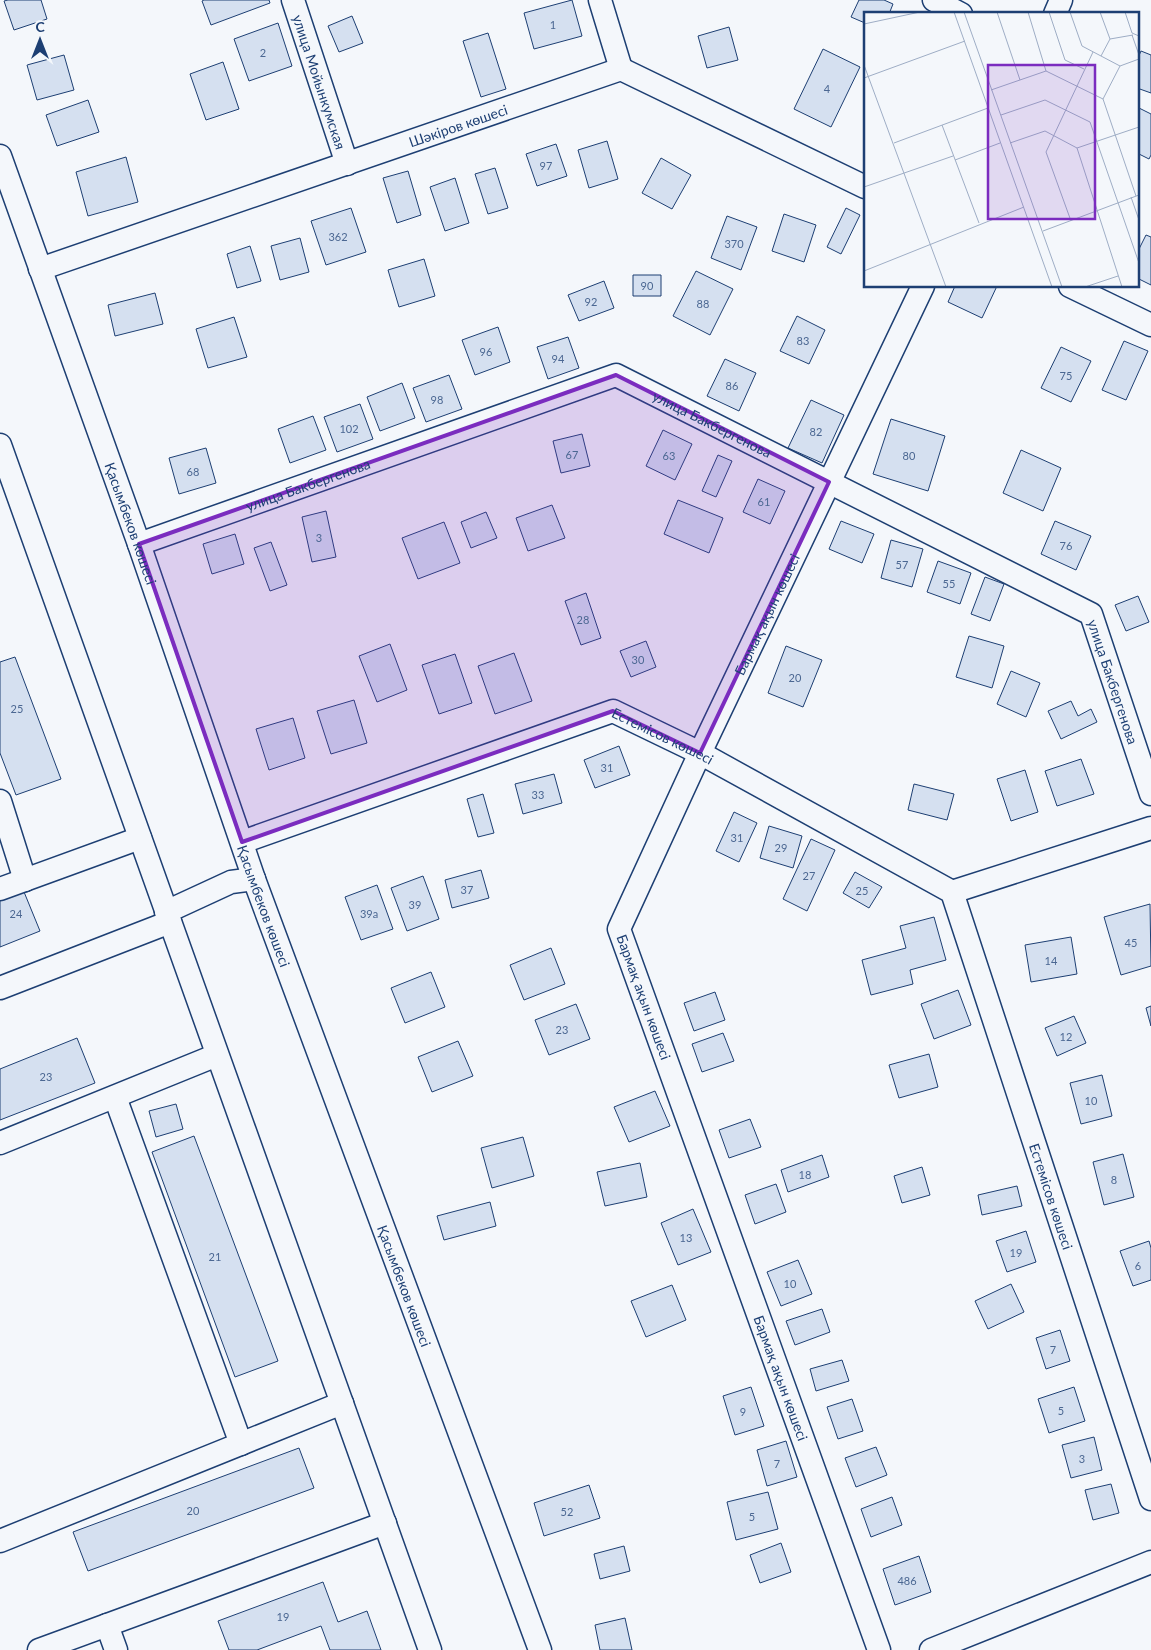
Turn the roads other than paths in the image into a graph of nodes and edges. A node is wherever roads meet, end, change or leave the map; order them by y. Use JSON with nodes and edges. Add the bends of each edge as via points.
{"nodes":[{"id":1,"x":293,"y":0,"type":"edge"},
{"id":2,"x":600,"y":0,"type":"edge"},
{"id":3,"x":934,"y":0,"type":"edge"},
{"id":4,"x":1061,"y":0,"type":"edge"},
{"id":5,"x":957,"y":12,"type":"edge"},
{"id":6,"x":1055,"y":12,"type":"edge"},
{"id":7,"x":621,"y":69,"type":"junction"},
{"id":8,"x":0,"y":156,"type":"edge"},
{"id":9,"x":347,"y":164,"type":"junction"},
{"id":10,"x":864,"y":187,"type":"edge"},
{"id":11,"x":40,"y":269,"type":"junction"},
{"id":12,"x":922,"y":288,"type":"edge"},
{"id":13,"x":1074,"y":288,"type":"edge"},
{"id":14,"x":1151,"y":325,"type":"edge"},
{"id":15,"x":2,"y":458,"type":"edge"},
{"id":16,"x":829,"y":482,"type":"junction"},
{"id":17,"x":139,"y":544,"type":"junction"},
{"id":18,"x":700,"y":753,"type":"junction"},
{"id":19,"x":1151,"y":794,"type":"edge"},
{"id":20,"x":0,"y":801,"type":"edge"},
{"id":21,"x":1151,"y":828,"type":"edge"},
{"id":22,"x":140,"y":838,"type":"junction"},
{"id":23,"x":242,"y":842,"type":"junction"},
{"id":24,"x":254,"y":879,"type":"junction"},
{"id":25,"x":25,"y":880,"type":"junction"},
{"id":26,"x":0,"y":889,"type":"edge"},
{"id":27,"x":952,"y":892,"type":"junction"},
{"id":28,"x":168,"y":917,"type":"junction"},
{"id":29,"x":0,"y":988,"type":"edge"},
{"id":30,"x":217,"y":1055,"type":"junction"},
{"id":31,"x":115,"y":1097,"type":"junction"},
{"id":32,"x":0,"y":1143,"type":"edge"},
{"id":33,"x":342,"y":1403,"type":"junction"},
{"id":34,"x":240,"y":1444,"type":"junction"},
{"id":35,"x":1151,"y":1499,"type":"edge"},
{"id":36,"x":385,"y":1523,"type":"junction"},
{"id":37,"x":0,"y":1541,"type":"edge"},
{"id":38,"x":1151,"y":1562,"type":"edge"},
{"id":39,"x":107,"y":1625,"type":"junction"},
{"id":40,"x":39,"y":1650,"type":"edge"},
{"id":41,"x":116,"y":1650,"type":"edge"},
{"id":42,"x":430,"y":1650,"type":"edge"},
{"id":43,"x":540,"y":1650,"type":"edge"},
{"id":44,"x":879,"y":1650,"type":"edge"},
{"id":45,"x":930,"y":1650,"type":"edge"}],
"edges":[{"from":1,"to":9,"type":"street","name":"улица Мойынкумская"},
{"from":2,"to":7,"type":"street"},
{"from":3,"to":5,"type":"street"},
{"from":4,"to":6,"type":"street"},
{"from":7,"to":9,"type":"street","name":"Шәкіров көшесі"},
{"from":7,"to":10,"type":"street"},
{"from":8,"to":11,"type":"street","name":"Қасымбеков көшесі"},
{"from":9,"to":11,"type":"street","name":"Шәкіров көшесі"},
{"from":11,"to":17,"type":"street","name":"Қасымбеков көшесі"},
{"from":12,"to":16,"type":"street","name":"Бармақ ақын көшесі"},
{"from":13,"to":14,"type":"street"},
{"from":15,"to":22,"type":"street"},
{"from":16,"to":17,"type":"street","name":"улица Бакбергенова","via":[[616,375]]},
{"from":16,"to":18,"type":"street","name":"Бармақ ақын көшесі"},
{"from":16,"to":19,"type":"street","name":"улица Бакбергенова","via":[[1091,614]]},
{"from":17,"to":23,"type":"street","name":"Қасымбеков көшесі"},
{"from":18,"to":23,"type":"street","name":"Естемісов көшесі","via":[[614,711]]},
{"from":18,"to":27,"type":"street","name":"Естемісов көшесі"},
{"from":18,"to":44,"type":"street","name":"Бармақ ақын көшесі","via":[[619,929]]},
{"from":20,"to":25,"type":"street"},
{"from":21,"to":27,"type":"street"},
{"from":22,"to":25,"type":"street"},
{"from":22,"to":28,"type":"street"},
{"from":23,"to":24,"type":"street","name":"Қасымбеков көшесі"},
{"from":24,"to":28,"type":"street","via":[[231,882]]},
{"from":24,"to":43,"type":"street","name":"Қасымбеков көшесі"},
{"from":25,"to":26,"type":"street"},
{"from":27,"to":35,"type":"street","name":"Естемісов көшесі"},
{"from":28,"to":29,"type":"street"},
{"from":28,"to":30,"type":"street"},
{"from":30,"to":31,"type":"street"},
{"from":30,"to":33,"type":"street"},
{"from":31,"to":32,"type":"street"},
{"from":31,"to":34,"type":"street"},
{"from":33,"to":34,"type":"street"},
{"from":33,"to":36,"type":"street"},
{"from":34,"to":37,"type":"street"},
{"from":36,"to":39,"type":"street"},
{"from":36,"to":42,"type":"street"},
{"from":38,"to":45,"type":"street"},
{"from":39,"to":40,"type":"street"},
{"from":39,"to":41,"type":"street"}]}
